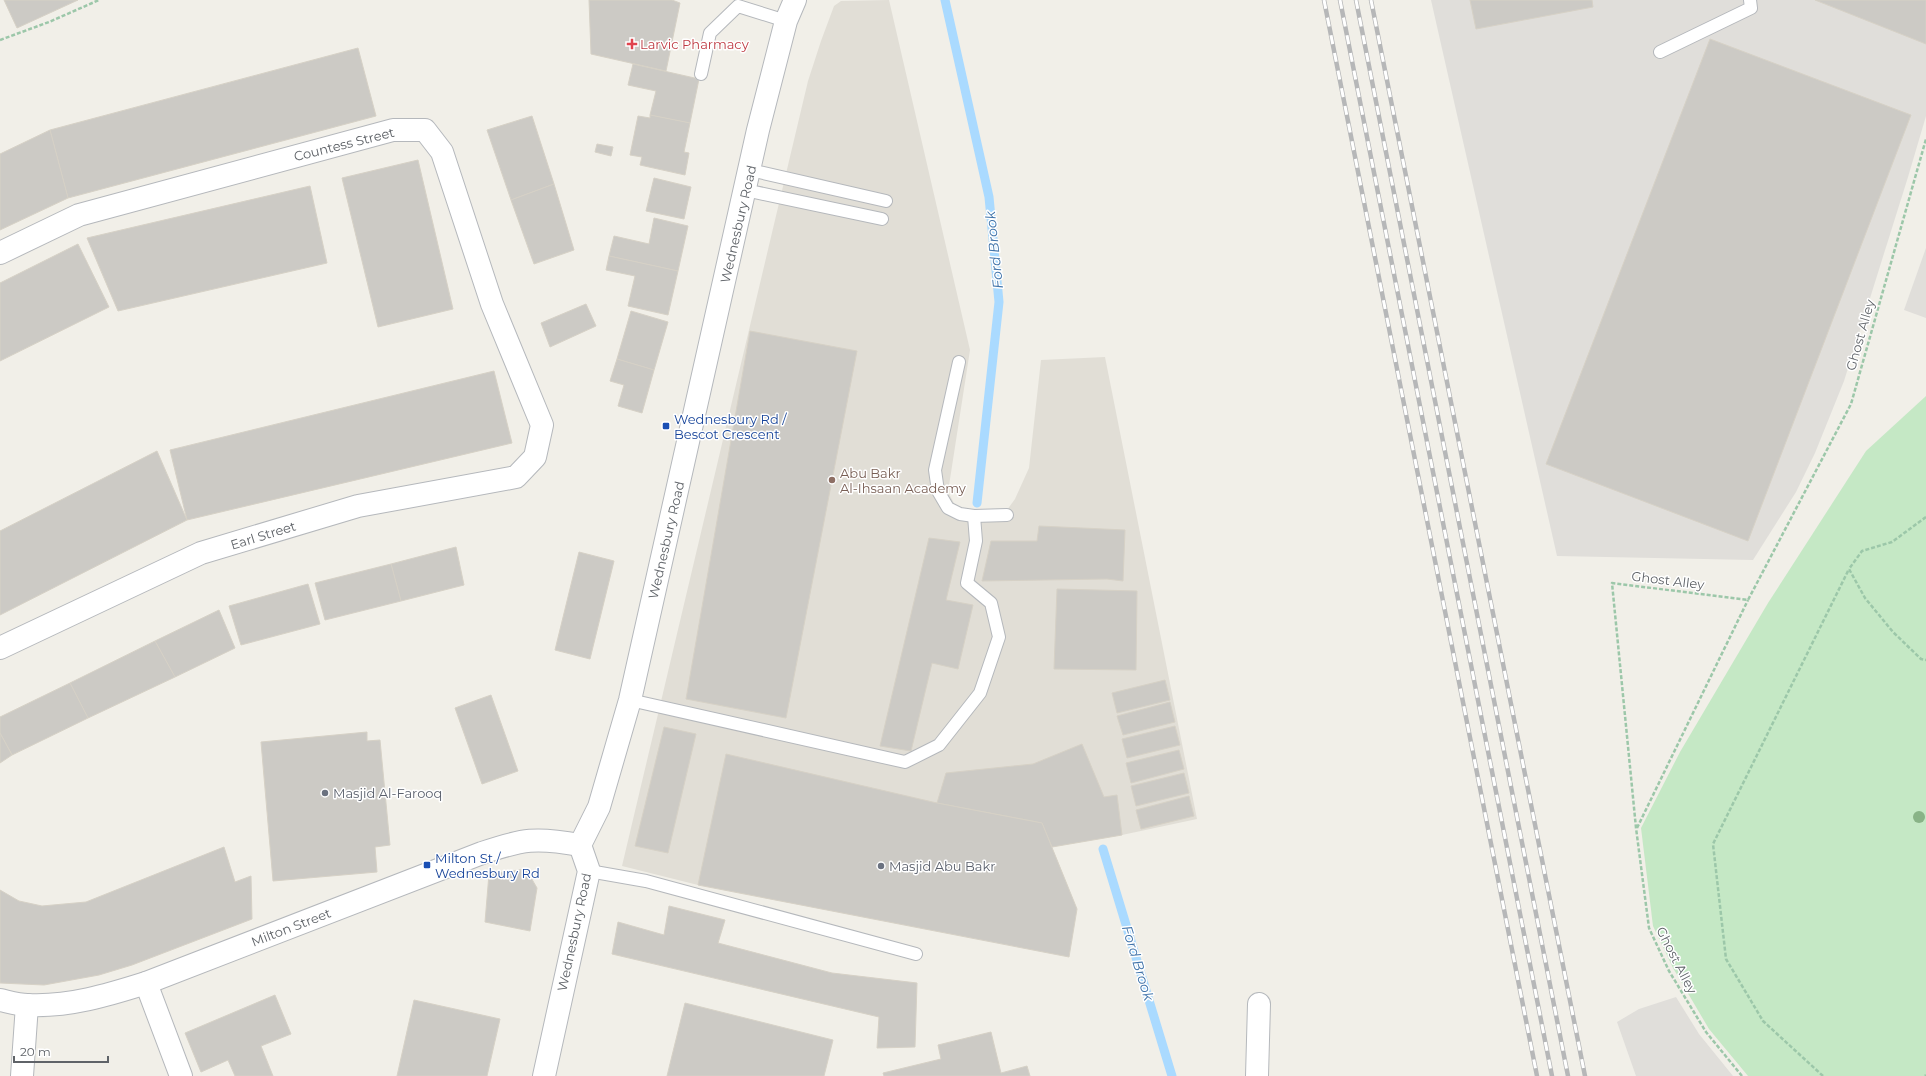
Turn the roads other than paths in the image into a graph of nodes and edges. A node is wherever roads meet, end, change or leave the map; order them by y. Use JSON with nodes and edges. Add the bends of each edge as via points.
{"nodes":[{"id":1,"x":795,"y":0,"type":"edge"},
{"id":2,"x":1750,"y":0,"type":"edge"},
{"id":3,"x":786,"y":21,"type":"junction"},
{"id":4,"x":1660,"y":52,"type":"dead end"},
{"id":5,"x":701,"y":74,"type":"dead end"},
{"id":6,"x":748,"y":180,"type":"junction"},
{"id":7,"x":886,"y":201,"type":"dead end"},
{"id":8,"x":882,"y":219,"type":"dead end"},
{"id":9,"x":0,"y":253,"type":"edge"},
{"id":10,"x":959,"y":362,"type":"dead end"},
{"id":11,"x":535,"y":457,"type":"joint"},
{"id":12,"x":1007,"y":515,"type":"dead end"},
{"id":13,"x":974,"y":516,"type":"junction"},
{"id":14,"x":0,"y":648,"type":"edge"},
{"id":15,"x":630,"y":700,"type":"junction"},
{"id":16,"x":580,"y":845,"type":"junction"},
{"id":17,"x":589,"y":871,"type":"junction"},
{"id":18,"x":916,"y":954,"type":"dead end"},
{"id":19,"x":146,"y":983,"type":"junction"},
{"id":20,"x":0,"y":1000,"type":"edge"},
{"id":21,"x":1259,"y":1004,"type":"dead end"},
{"id":22,"x":26,"y":1006,"type":"junction"},
{"id":23,"x":22,"y":1076,"type":"edge"},
{"id":24,"x":181,"y":1076,"type":"edge"},
{"id":25,"x":544,"y":1076,"type":"edge"},
{"id":26,"x":1257,"y":1076,"type":"edge"}],
"edges":[{"from":1,"to":3,"type":"street","name":"Wednesbury Road"},
{"from":2,"to":4,"type":"lane","via":[[1751,8]]},
{"from":3,"to":5,"type":"lane","via":[[738,6],[710,33]]},
{"from":3,"to":6,"type":"street","name":"Wednesbury Road"},
{"from":6,"to":7,"type":"lane"},
{"from":6,"to":8,"type":"lane"},
{"from":6,"to":15,"type":"street","name":"Wednesbury Road"},
{"from":9,"to":11,"type":"street","name":"Countess Street","via":[[79,215],[393,130],[425,130],[442,152],[492,304],[542,425]]},
{"from":10,"to":13,"type":"lane","via":[[935,470],[938,491],[948,508],[960,514]]},
{"from":11,"to":14,"type":"street","name":"Earl Street","via":[[516,477],[358,506],[201,553]]},
{"from":12,"to":13,"type":"lane"},
{"from":13,"to":15,"type":"lane","via":[[976,541],[967,583],[991,602],[999,637],[980,693],[939,744],[932,748],[905,762]]},
{"from":15,"to":16,"type":"street","name":"Wednesbury Road","via":[[599,807]]},
{"from":16,"to":17,"type":"street","name":"Wednesbury Road"},
{"from":16,"to":19,"type":"street","name":"Milton Street","via":[[537,839],[516,842]]},
{"from":17,"to":18,"type":"lane","via":[[646,881]]},
{"from":17,"to":25,"type":"street","name":"Wednesbury Road"},
{"from":19,"to":22,"type":"street","name":"Milton Street","via":[[98,998]]},
{"from":19,"to":24,"type":"street"},
{"from":20,"to":22,"type":"street","name":"Milton Street"},
{"from":21,"to":26,"type":"street"},
{"from":22,"to":23,"type":"street"}]}
